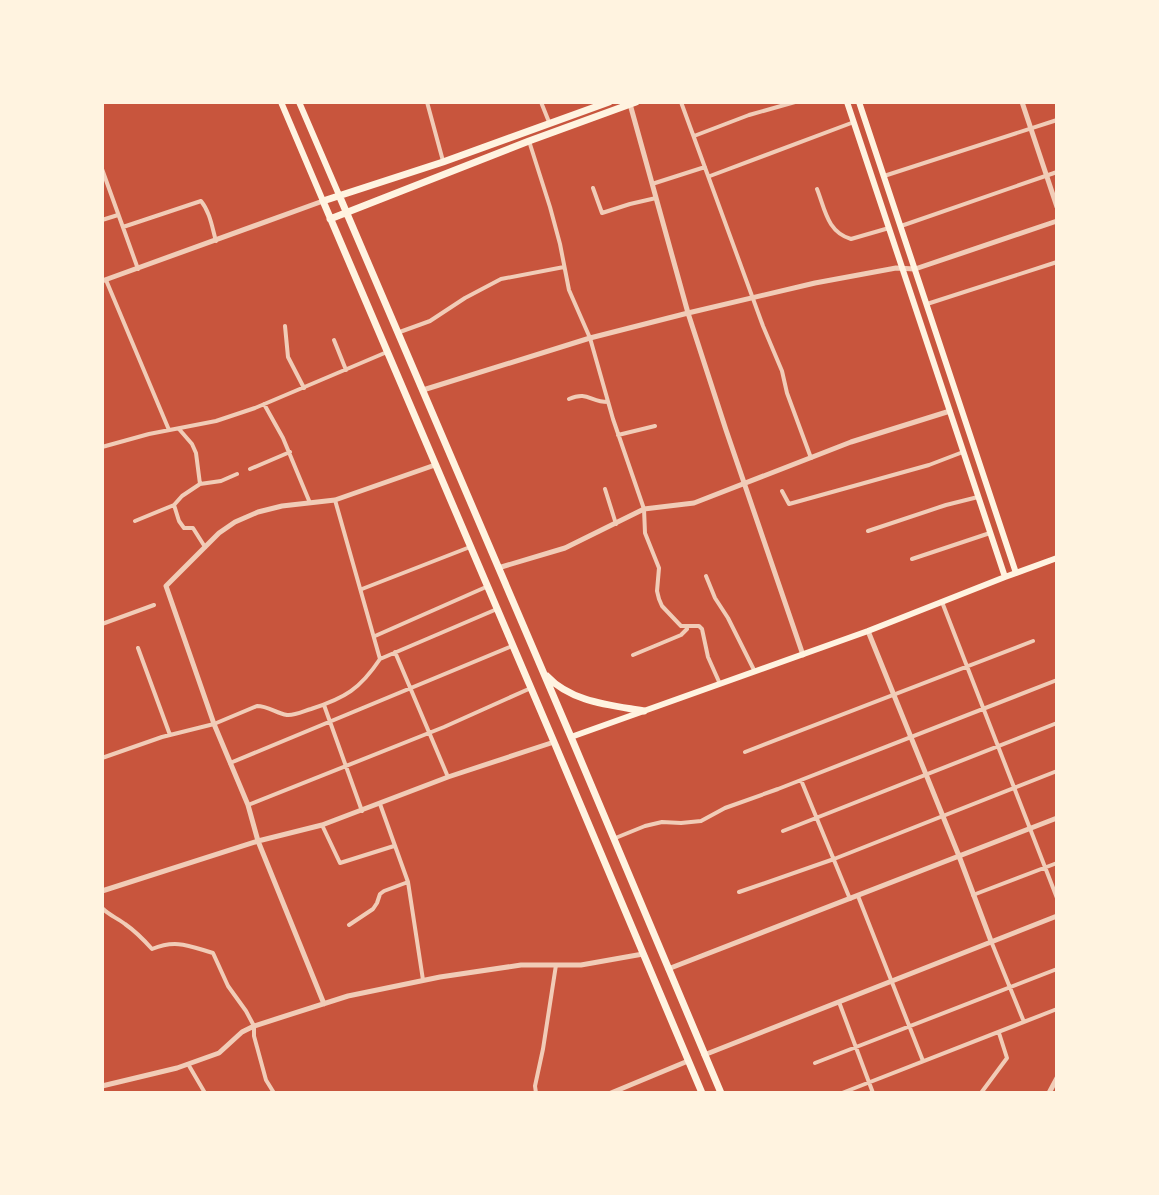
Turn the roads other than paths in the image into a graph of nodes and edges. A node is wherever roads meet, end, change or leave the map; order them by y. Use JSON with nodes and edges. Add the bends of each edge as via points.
{"nodes":[{"id":1,"x":281,"y":102,"type":"edge"},
{"id":2,"x":299,"y":102,"type":"edge"},
{"id":3,"x":427,"y":102,"type":"edge"},
{"id":4,"x":541,"y":102,"type":"edge"},
{"id":5,"x":609,"y":102,"type":"edge"},
{"id":6,"x":681,"y":102,"type":"edge"},
{"id":7,"x":795,"y":102,"type":"edge"},
{"id":8,"x":847,"y":102,"type":"edge"},
{"id":9,"x":859,"y":102,"type":"edge"},
{"id":10,"x":1022,"y":102,"type":"edge"},
{"id":11,"x":633,"y":103,"type":"edge"},
{"id":12,"x":1057,"y":120,"type":"edge"},
{"id":13,"x":854,"y":122,"type":"junction"},
{"id":14,"x":550,"y":124,"type":"junction"},
{"id":15,"x":1031,"y":130,"type":"junction"},
{"id":16,"x":694,"y":136,"type":"junction"},
{"id":17,"x":529,"y":141,"type":"junction"},
{"id":18,"x":443,"y":162,"type":"junction"},
{"id":19,"x":705,"y":167,"type":"junction"},
{"id":20,"x":102,"y":170,"type":"edge"},
{"id":21,"x":1057,"y":172,"type":"edge"},
{"id":22,"x":870,"y":173,"type":"junction"},
{"id":23,"x":883,"y":173,"type":"junction"},
{"id":24,"x":1047,"y":175,"type":"junction"},
{"id":25,"x":709,"y":176,"type":"junction"},
{"id":26,"x":652,"y":184,"type":"junction"},
{"id":27,"x":593,"y":188,"type":"dead end"},
{"id":28,"x":817,"y":189,"type":"dead end"},
{"id":29,"x":339,"y":195,"type":"junction"},
{"id":30,"x":656,"y":198,"type":"junction"},
{"id":31,"x":323,"y":201,"type":"junction"},
{"id":32,"x":1057,"y":207,"type":"edge"},
{"id":33,"x":346,"y":212,"type":"junction"},
{"id":34,"x":118,"y":215,"type":"junction"},
{"id":35,"x":330,"y":219,"type":"junction"},
{"id":36,"x":102,"y":220,"type":"edge"},
{"id":37,"x":1057,"y":221,"type":"edge"},
{"id":38,"x":901,"y":226,"type":"junction"},
{"id":39,"x":123,"y":227,"type":"junction"},
{"id":40,"x":889,"y":228,"type":"junction"},
{"id":41,"x":216,"y":241,"type":"junction"},
{"id":42,"x":1057,"y":262,"type":"edge"},
{"id":43,"x":565,"y":267,"type":"junction"},
{"id":44,"x":138,"y":269,"type":"junction"},
{"id":45,"x":902,"y":269,"type":"junction"},
{"id":46,"x":915,"y":269,"type":"junction"},
{"id":47,"x":104,"y":280,"type":"edge"},
{"id":48,"x":754,"y":298,"type":"junction"},
{"id":49,"x":927,"y":304,"type":"junction"},
{"id":50,"x":688,"y":313,"type":"junction"},
{"id":51,"x":285,"y":326,"type":"dead end"},
{"id":52,"x":397,"y":333,"type":"junction"},
{"id":53,"x":590,"y":338,"type":"junction"},
{"id":54,"x":334,"y":340,"type":"dead end"},
{"id":55,"x":387,"y":352,"type":"junction"},
{"id":56,"x":346,"y":370,"type":"junction"},
{"id":57,"x":953,"y":383,"type":"junction"},
{"id":58,"x":942,"y":387,"type":"junction"},
{"id":59,"x":304,"y":388,"type":"junction"},
{"id":60,"x":422,"y":390,"type":"junction"},
{"id":61,"x":569,"y":399,"type":"dead end"},
{"id":62,"x":608,"y":402,"type":"junction"},
{"id":63,"x":264,"y":404,"type":"junction"},
{"id":64,"x":950,"y":411,"type":"junction"},
{"id":65,"x":655,"y":426,"type":"dead end"},
{"id":66,"x":179,"y":429,"type":"junction"},
{"id":67,"x":169,"y":430,"type":"junction"},
{"id":68,"x":618,"y":435,"type":"junction"},
{"id":69,"x":102,"y":447,"type":"edge"},
{"id":70,"x":290,"y":452,"type":"junction"},
{"id":71,"x":963,"y":452,"type":"junction"},
{"id":72,"x":811,"y":458,"type":"junction"},
{"id":73,"x":435,"y":465,"type":"junction"},
{"id":74,"x":250,"y":469,"type":"dead end"},
{"id":75,"x":237,"y":474,"type":"dead end"},
{"id":76,"x":200,"y":484,"type":"junction"},
{"id":77,"x":744,"y":484,"type":"junction"},
{"id":78,"x":605,"y":489,"type":"dead end"},
{"id":79,"x":782,"y":491,"type":"dead end"},
{"id":80,"x":978,"y":497,"type":"junction"},
{"id":81,"x":335,"y":500,"type":"junction"},
{"id":82,"x":310,"y":503,"type":"junction"},
{"id":83,"x":174,"y":505,"type":"junction"},
{"id":84,"x":644,"y":509,"type":"junction"},
{"id":85,"x":135,"y":521,"type":"dead end"},
{"id":86,"x":616,"y":524,"type":"junction"},
{"id":87,"x":868,"y":531,"type":"dead end"},
{"id":88,"x":990,"y":533,"type":"junction"},
{"id":89,"x":205,"y":547,"type":"junction"},
{"id":90,"x":470,"y":547,"type":"junction"},
{"id":91,"x":1057,"y":558,"type":"edge"},
{"id":92,"x":912,"y":559,"type":"dead end"},
{"id":93,"x":498,"y":568,"type":"junction"},
{"id":94,"x":1016,"y":573,"type":"junction"},
{"id":95,"x":706,"y":576,"type":"dead end"},
{"id":96,"x":1005,"y":577,"type":"junction"},
{"id":97,"x":487,"y":586,"type":"junction"},
{"id":98,"x":362,"y":589,"type":"junction"},
{"id":99,"x":942,"y":602,"type":"junction"},
{"id":100,"x":154,"y":605,"type":"dead end"},
{"id":101,"x":497,"y":609,"type":"junction"},
{"id":102,"x":102,"y":624,"type":"edge"},
{"id":103,"x":689,"y":627,"type":"junction"},
{"id":104,"x":868,"y":631,"type":"junction"},
{"id":105,"x":375,"y":636,"type":"junction"},
{"id":106,"x":1033,"y":641,"type":"dead end"},
{"id":107,"x":513,"y":646,"type":"junction"},
{"id":108,"x":138,"y":648,"type":"dead end"},
{"id":109,"x":395,"y":652,"type":"junction"},
{"id":110,"x":633,"y":655,"type":"dead end"},
{"id":111,"x":803,"y":655,"type":"junction"},
{"id":112,"x":380,"y":659,"type":"junction"},
{"id":113,"x":967,"y":667,"type":"junction"},
{"id":114,"x":542,"y":670,"type":"junction"},
{"id":115,"x":755,"y":672,"type":"junction"},
{"id":116,"x":1057,"y":680,"type":"edge"},
{"id":117,"x":720,"y":684,"type":"junction"},
{"id":118,"x":531,"y":688,"type":"junction"},
{"id":119,"x":410,"y":689,"type":"junction"},
{"id":120,"x":894,"y":696,"type":"junction"},
{"id":121,"x":324,"y":705,"type":"junction"},
{"id":122,"x":983,"y":709,"type":"junction"},
{"id":123,"x":644,"y":711,"type":"junction"},
{"id":124,"x":330,"y":723,"type":"junction"},
{"id":125,"x":1057,"y":723,"type":"edge"},
{"id":126,"x":214,"y":724,"type":"junction"},
{"id":127,"x":429,"y":733,"type":"junction"},
{"id":128,"x":170,"y":735,"type":"junction"},
{"id":129,"x":571,"y":737,"type":"junction"},
{"id":130,"x":910,"y":737,"type":"junction"},
{"id":131,"x":554,"y":742,"type":"junction"},
{"id":132,"x":998,"y":746,"type":"junction"},
{"id":133,"x":745,"y":752,"type":"dead end"},
{"id":134,"x":102,"y":758,"type":"edge"},
{"id":135,"x":230,"y":763,"type":"junction"},
{"id":136,"x":346,"y":766,"type":"junction"},
{"id":137,"x":1057,"y":771,"type":"edge"},
{"id":138,"x":925,"y":775,"type":"junction"},
{"id":139,"x":448,"y":777,"type":"junction"},
{"id":140,"x":801,"y":780,"type":"junction"},
{"id":141,"x":1014,"y":788,"type":"junction"},
{"id":142,"x":380,"y":804,"type":"junction"},
{"id":143,"x":248,"y":805,"type":"junction"},
{"id":144,"x":362,"y":811,"type":"junction"},
{"id":145,"x":941,"y":816,"type":"junction"},
{"id":146,"x":817,"y":818,"type":"junction"},
{"id":147,"x":1057,"y":818,"type":"edge"},
{"id":148,"x":322,"y":825,"type":"junction"},
{"id":149,"x":1030,"y":828,"type":"junction"},
{"id":150,"x":783,"y":831,"type":"dead end"},
{"id":151,"x":613,"y":839,"type":"junction"},
{"id":152,"x":258,"y":841,"type":"junction"},
{"id":153,"x":395,"y":846,"type":"junction"},
{"id":154,"x":959,"y":856,"type":"junction"},
{"id":155,"x":834,"y":859,"type":"junction"},
{"id":156,"x":1057,"y":863,"type":"edge"},
{"id":157,"x":1045,"y":868,"type":"junction"},
{"id":158,"x":408,"y":882,"type":"junction"},
{"id":159,"x":102,"y":891,"type":"edge"},
{"id":160,"x":739,"y":892,"type":"dead end"},
{"id":161,"x":973,"y":895,"type":"junction"},
{"id":162,"x":858,"y":896,"type":"junction"},
{"id":163,"x":1057,"y":898,"type":"edge"},
{"id":164,"x":850,"y":899,"type":"junction"},
{"id":165,"x":102,"y":908,"type":"edge"},
{"id":166,"x":1057,"y":916,"type":"edge"},
{"id":167,"x":349,"y":925,"type":"dead end"},
{"id":168,"x":991,"y":941,"type":"junction"},
{"id":169,"x":643,"y":954,"type":"junction"},
{"id":170,"x":556,"y":965,"type":"junction"},
{"id":171,"x":668,"y":969,"type":"junction"},
{"id":172,"x":1057,"y":969,"type":"edge"},
{"id":173,"x":423,"y":980,"type":"junction"},
{"id":174,"x":892,"y":981,"type":"junction"},
{"id":175,"x":1010,"y":987,"type":"junction"},
{"id":176,"x":839,"y":1002,"type":"junction"},
{"id":177,"x":324,"y":1004,"type":"junction"},
{"id":178,"x":1057,"y":1009,"type":"edge"},
{"id":179,"x":1024,"y":1022,"type":"junction"},
{"id":180,"x":254,"y":1026,"type":"junction"},
{"id":181,"x":909,"y":1027,"type":"junction"},
{"id":182,"x":999,"y":1032,"type":"junction"},
{"id":183,"x":857,"y":1047,"type":"junction"},
{"id":184,"x":704,"y":1055,"type":"junction"},
{"id":185,"x":688,"y":1061,"type":"junction"},
{"id":186,"x":923,"y":1062,"type":"junction"},
{"id":187,"x":815,"y":1063,"type":"dead end"},
{"id":188,"x":188,"y":1064,"type":"junction"},
{"id":189,"x":1057,"y":1078,"type":"edge"},
{"id":190,"x":869,"y":1083,"type":"junction"},
{"id":191,"x":102,"y":1086,"type":"edge"},
{"id":192,"x":105,"y":1093,"type":"edge"},
{"id":193,"x":205,"y":1093,"type":"edge"},
{"id":194,"x":274,"y":1093,"type":"edge"},
{"id":195,"x":536,"y":1093,"type":"edge"},
{"id":196,"x":611,"y":1093,"type":"edge"},
{"id":197,"x":702,"y":1093,"type":"edge"},
{"id":198,"x":721,"y":1093,"type":"edge"},
{"id":199,"x":842,"y":1093,"type":"edge"},
{"id":200,"x":873,"y":1093,"type":"edge"},
{"id":201,"x":981,"y":1093,"type":"edge"},
{"id":202,"x":1049,"y":1093,"type":"edge"}],
"edges":[{"from":1,"to":31,"type":"main road"},
{"from":2,"to":29,"type":"main road"},
{"from":3,"to":18,"type":"street"},
{"from":4,"to":14,"type":"street"},
{"from":5,"to":14,"type":"highway"},
{"from":6,"to":16,"type":"street"},
{"from":7,"to":16,"type":"street"},
{"from":8,"to":13,"type":"main road"},
{"from":9,"to":23,"type":"main road"},
{"from":10,"to":15,"type":"street"},
{"from":11,"to":17,"type":"highway"},
{"from":11,"to":26,"type":"street"},
{"from":12,"to":15,"type":"street"},
{"from":13,"to":22,"type":"main road"},
{"from":13,"to":25,"type":"street"},
{"from":14,"to":18,"type":"highway"},
{"from":15,"to":23,"type":"street"},
{"from":15,"to":24,"type":"street"},
{"from":16,"to":19,"type":"street"},
{"from":17,"to":33,"type":"highway"},
{"from":17,"to":43,"type":"street"},
{"from":18,"to":29,"type":"highway"},
{"from":19,"to":25,"type":"street"},
{"from":19,"to":26,"type":"street"},
{"from":20,"to":34,"type":"street"},
{"from":21,"to":24,"type":"street"},
{"from":22,"to":23,"type":"street"},
{"from":22,"to":40,"type":"main road"},
{"from":23,"to":38,"type":"main road"},
{"from":24,"to":32,"type":"street"},
{"from":24,"to":38,"type":"street"},
{"from":25,"to":48,"type":"street"},
{"from":26,"to":30,"type":"street"},
{"from":27,"to":30,"type":"street","via":[[602,213]]},
{"from":28,"to":40,"type":"street","via":[[834,231],[845,238]]},
{"from":29,"to":31,"type":"highway"},
{"from":29,"to":33,"type":"highway"},
{"from":30,"to":50,"type":"street"},
{"from":31,"to":35,"type":"highway"},
{"from":31,"to":41,"type":"street"},
{"from":33,"to":35,"type":"highway"},
{"from":33,"to":52,"type":"highway"},
{"from":34,"to":36,"type":"street"},
{"from":34,"to":39,"type":"street"},
{"from":35,"to":55,"type":"highway"},
{"from":37,"to":46,"type":"street"},
{"from":38,"to":46,"type":"main road"},
{"from":39,"to":41,"type":"street","via":[[201,201]]},
{"from":39,"to":44,"type":"street"},
{"from":40,"to":45,"type":"main road"},
{"from":41,"to":44,"type":"street"},
{"from":42,"to":49,"type":"street"},
{"from":43,"to":52,"type":"street","via":[[501,279],[430,321]]},
{"from":43,"to":53,"type":"street"},
{"from":44,"to":47,"type":"street"},
{"from":45,"to":46,"type":"street"},
{"from":45,"to":48,"type":"street"},
{"from":45,"to":58,"type":"main road"},
{"from":46,"to":49,"type":"main road"},
{"from":47,"to":67,"type":"street"},
{"from":48,"to":50,"type":"street"},
{"from":48,"to":72,"type":"street"},
{"from":49,"to":57,"type":"main road"},
{"from":50,"to":53,"type":"street"},
{"from":50,"to":77,"type":"street"},
{"from":51,"to":59,"type":"street","via":[[288,357]]},
{"from":52,"to":60,"type":"highway"},
{"from":53,"to":60,"type":"street"},
{"from":53,"to":62,"type":"street"},
{"from":54,"to":56,"type":"street"},
{"from":55,"to":56,"type":"street"},
{"from":55,"to":73,"type":"highway"},
{"from":56,"to":59,"type":"street"},
{"from":57,"to":58,"type":"street"},
{"from":57,"to":94,"type":"main road"},
{"from":58,"to":64,"type":"main road"},
{"from":59,"to":63,"type":"street"},
{"from":60,"to":93,"type":"highway"},
{"from":61,"to":62,"type":"street","via":[[581,395]]},
{"from":62,"to":68,"type":"street"},
{"from":63,"to":66,"type":"street"},
{"from":63,"to":70,"type":"street"},
{"from":64,"to":71,"type":"main road"},
{"from":64,"to":72,"type":"street"},
{"from":65,"to":68,"type":"street"},
{"from":66,"to":67,"type":"street"},
{"from":66,"to":76,"type":"street","via":[[196,453]]},
{"from":67,"to":69,"type":"street"},
{"from":68,"to":84,"type":"street"},
{"from":70,"to":74,"type":"street"},
{"from":70,"to":82,"type":"street"},
{"from":71,"to":79,"type":"street","via":[[789,504]]},
{"from":71,"to":80,"type":"main road"},
{"from":72,"to":77,"type":"street"},
{"from":73,"to":81,"type":"street"},
{"from":73,"to":90,"type":"highway"},
{"from":75,"to":76,"type":"street"},
{"from":76,"to":83,"type":"street"},
{"from":77,"to":84,"type":"street","via":[[694,503]]},
{"from":77,"to":111,"type":"street"},
{"from":78,"to":86,"type":"street"},
{"from":80,"to":87,"type":"street"},
{"from":80,"to":88,"type":"main road"},
{"from":81,"to":82,"type":"street"},
{"from":81,"to":98,"type":"street"},
{"from":82,"to":89,"type":"street","via":[[258,512],[235,522]]},
{"from":83,"to":85,"type":"street"},
{"from":83,"to":89,"type":"street","via":[[184,528],[193,528]]},
{"from":84,"to":86,"type":"street"},
{"from":84,"to":103,"type":"street","via":[[662,606],[681,626]]},
{"from":86,"to":93,"type":"street","via":[[565,548]]},
{"from":88,"to":92,"type":"street"},
{"from":88,"to":96,"type":"main road"},
{"from":89,"to":126,"type":"street","via":[[166,586]]},
{"from":90,"to":97,"type":"highway"},
{"from":90,"to":98,"type":"street"},
{"from":91,"to":94,"type":"main road"},
{"from":93,"to":114,"type":"highway"},
{"from":94,"to":96,"type":"main road"},
{"from":95,"to":115,"type":"street"},
{"from":96,"to":99,"type":"main road"},
{"from":97,"to":101,"type":"highway"},
{"from":97,"to":105,"type":"street"},
{"from":98,"to":105,"type":"street"},
{"from":99,"to":104,"type":"main road"},
{"from":99,"to":113,"type":"street"},
{"from":100,"to":102,"type":"street"},
{"from":101,"to":107,"type":"highway"},
{"from":101,"to":109,"type":"street"},
{"from":103,"to":110,"type":"street"},
{"from":103,"to":117,"type":"street","via":[[702,629]]},
{"from":104,"to":111,"type":"main road"},
{"from":104,"to":120,"type":"street"},
{"from":105,"to":112,"type":"street"},
{"from":106,"to":113,"type":"street"},
{"from":107,"to":118,"type":"highway"},
{"from":107,"to":119,"type":"street"},
{"from":108,"to":128,"type":"street"},
{"from":109,"to":112,"type":"street"},
{"from":109,"to":119,"type":"street"},
{"from":111,"to":115,"type":"main road"},
{"from":112,"to":121,"type":"street","via":[[348,694]]},
{"from":113,"to":120,"type":"street"},
{"from":113,"to":122,"type":"street"},
{"from":114,"to":123,"type":"highway","via":[[574,696]]},
{"from":114,"to":129,"type":"highway"},
{"from":115,"to":117,"type":"main road"},
{"from":116,"to":122,"type":"street"},
{"from":117,"to":123,"type":"main road"},
{"from":118,"to":127,"type":"street"},
{"from":118,"to":131,"type":"highway"},
{"from":119,"to":124,"type":"street"},
{"from":119,"to":127,"type":"street"},
{"from":120,"to":130,"type":"street"},
{"from":120,"to":133,"type":"street"},
{"from":121,"to":124,"type":"street"},
{"from":121,"to":126,"type":"street","via":[[288,715],[257,706]]},
{"from":122,"to":130,"type":"street"},
{"from":122,"to":132,"type":"street"},
{"from":123,"to":129,"type":"main road"},
{"from":124,"to":135,"type":"street"},
{"from":124,"to":136,"type":"street"},
{"from":125,"to":132,"type":"street"},
{"from":126,"to":128,"type":"street"},
{"from":126,"to":135,"type":"street"},
{"from":127,"to":136,"type":"street"},
{"from":127,"to":139,"type":"street"},
{"from":128,"to":134,"type":"street"},
{"from":129,"to":131,"type":"highway"},
{"from":129,"to":151,"type":"highway"},
{"from":130,"to":138,"type":"street"},
{"from":130,"to":140,"type":"street"},
{"from":131,"to":139,"type":"street"},
{"from":131,"to":169,"type":"highway"},
{"from":132,"to":138,"type":"street"},
{"from":132,"to":141,"type":"street"},
{"from":135,"to":143,"type":"street"},
{"from":136,"to":143,"type":"street"},
{"from":136,"to":144,"type":"street"},
{"from":137,"to":141,"type":"street"},
{"from":138,"to":145,"type":"street"},
{"from":138,"to":146,"type":"street"},
{"from":139,"to":142,"type":"street"},
{"from":140,"to":146,"type":"street"},
{"from":140,"to":151,"type":"street","via":[[701,821],[662,822]]},
{"from":141,"to":145,"type":"street"},
{"from":141,"to":149,"type":"street"},
{"from":142,"to":144,"type":"street"},
{"from":142,"to":153,"type":"street"},
{"from":143,"to":152,"type":"street"},
{"from":144,"to":148,"type":"street"},
{"from":145,"to":154,"type":"street"},
{"from":145,"to":155,"type":"street"},
{"from":146,"to":150,"type":"street"},
{"from":146,"to":155,"type":"street"},
{"from":147,"to":149,"type":"street"},
{"from":148,"to":152,"type":"street"},
{"from":148,"to":153,"type":"street","via":[[340,863]]},
{"from":149,"to":154,"type":"street"},
{"from":149,"to":157,"type":"street"},
{"from":151,"to":171,"type":"highway"},
{"from":152,"to":159,"type":"street"},
{"from":152,"to":177,"type":"street"},
{"from":153,"to":158,"type":"street"},
{"from":154,"to":161,"type":"street"},
{"from":154,"to":162,"type":"street"},
{"from":155,"to":160,"type":"street"},
{"from":155,"to":164,"type":"street"},
{"from":156,"to":157,"type":"street"},
{"from":157,"to":161,"type":"street"},
{"from":157,"to":163,"type":"street"},
{"from":158,"to":167,"type":"street","via":[[380,894],[373,909]]},
{"from":158,"to":173,"type":"street"},
{"from":161,"to":168,"type":"street"},
{"from":162,"to":164,"type":"street"},
{"from":162,"to":174,"type":"street"},
{"from":164,"to":171,"type":"street"},
{"from":165,"to":180,"type":"street","via":[[152,949],[182,943],[213,953]]},
{"from":166,"to":168,"type":"street"},
{"from":168,"to":174,"type":"street"},
{"from":168,"to":175,"type":"street"},
{"from":169,"to":170,"type":"street"},
{"from":169,"to":185,"type":"highway"},
{"from":170,"to":173,"type":"street"},
{"from":170,"to":195,"type":"street"},
{"from":171,"to":184,"type":"highway"},
{"from":172,"to":175,"type":"street"},
{"from":173,"to":177,"type":"street"},
{"from":174,"to":176,"type":"street"},
{"from":174,"to":181,"type":"street"},
{"from":175,"to":179,"type":"street"},
{"from":175,"to":181,"type":"street"},
{"from":176,"to":183,"type":"street"},
{"from":176,"to":184,"type":"street"},
{"from":177,"to":180,"type":"street"},
{"from":178,"to":179,"type":"street"},
{"from":179,"to":182,"type":"street"},
{"from":180,"to":188,"type":"street","via":[[219,1053]]},
{"from":180,"to":194,"type":"street"},
{"from":181,"to":183,"type":"street"},
{"from":181,"to":186,"type":"street"},
{"from":182,"to":186,"type":"street"},
{"from":182,"to":201,"type":"street","via":[[1007,1058]]},
{"from":183,"to":187,"type":"street"},
{"from":183,"to":190,"type":"street"},
{"from":184,"to":185,"type":"highway"},
{"from":184,"to":198,"type":"highway"},
{"from":185,"to":196,"type":"street"},
{"from":185,"to":197,"type":"highway"},
{"from":186,"to":190,"type":"street"},
{"from":188,"to":191,"type":"street"},
{"from":188,"to":193,"type":"street"},
{"from":189,"to":202,"type":"street"},
{"from":190,"to":199,"type":"street"},
{"from":190,"to":200,"type":"street"},
{"from":191,"to":192,"type":"street"}]}
